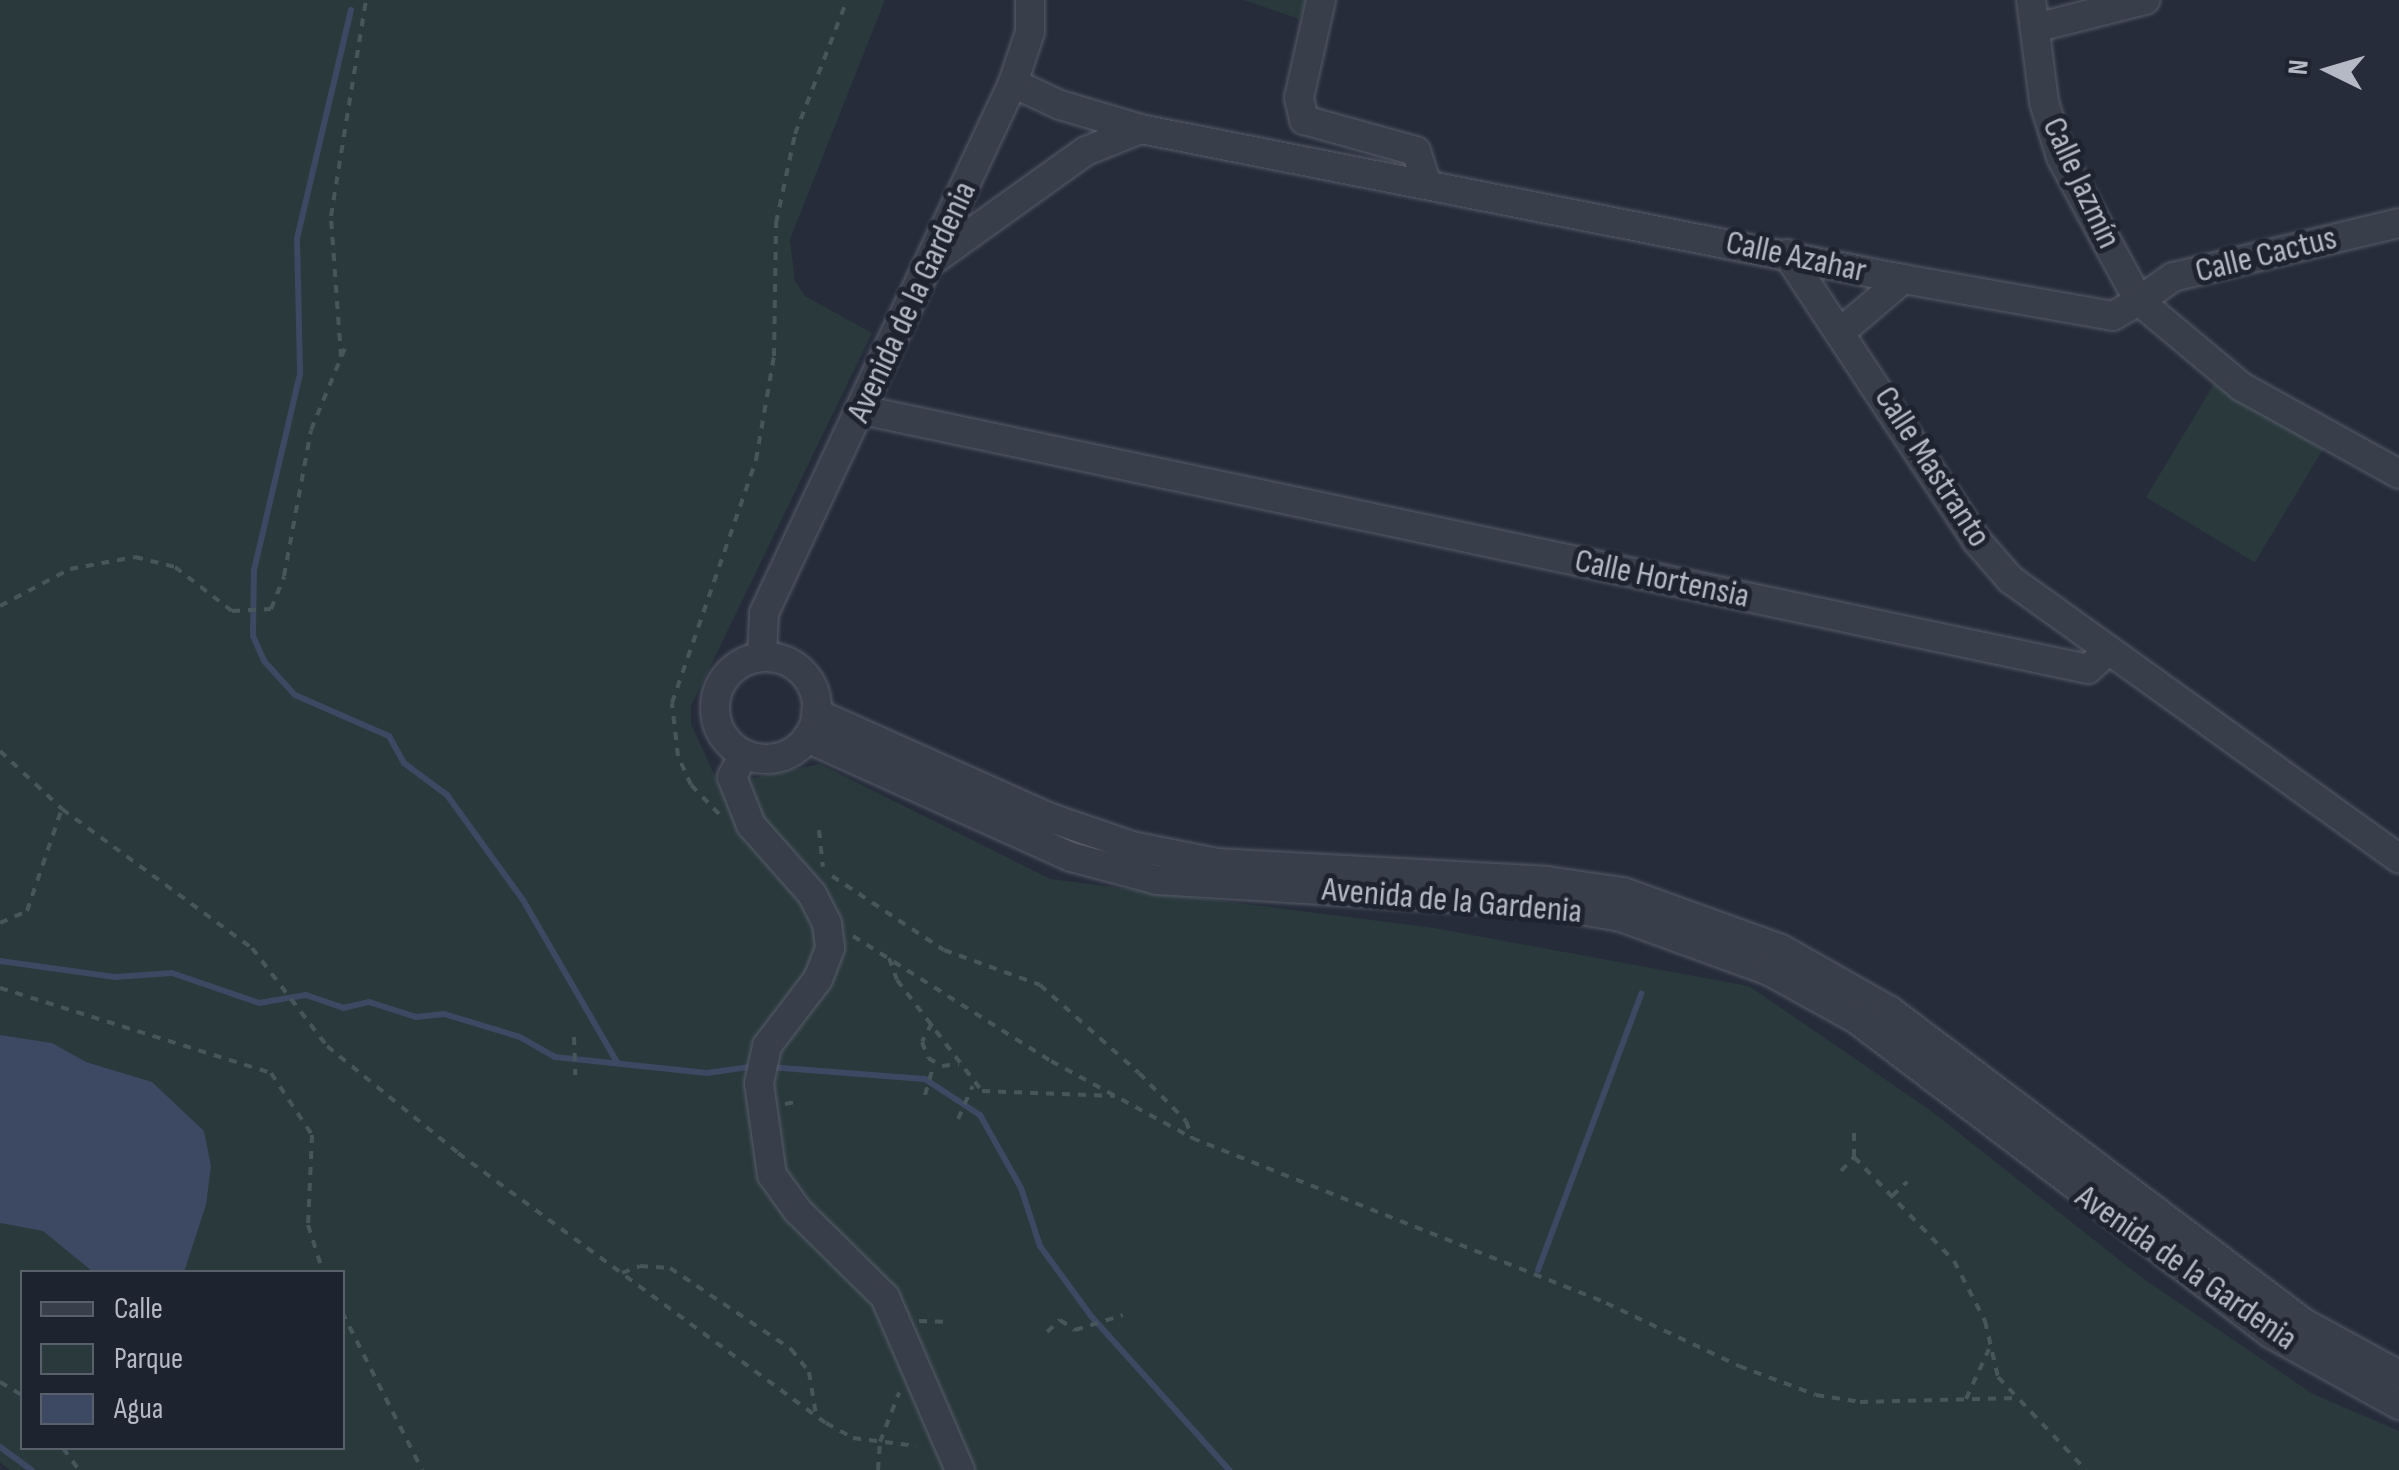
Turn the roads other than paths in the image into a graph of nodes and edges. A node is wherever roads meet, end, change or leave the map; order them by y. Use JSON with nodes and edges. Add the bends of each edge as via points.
{"nodes":[{"id":1,"x":1030,"y":0,"type":"edge"},
{"id":2,"x":1321,"y":0,"type":"edge"},
{"id":3,"x":2031,"y":0,"type":"edge"},
{"id":4,"x":2145,"y":0,"type":"edge"},
{"id":5,"x":2035,"y":28,"type":"junction"},
{"id":6,"x":1013,"y":83,"type":"junction"},
{"id":7,"x":1140,"y":129,"type":"junction"},
{"id":8,"x":1427,"y":184,"type":"junction"},
{"id":9,"x":2399,"y":223,"type":"edge"},
{"id":10,"x":1787,"y":254,"type":"junction"},
{"id":11,"x":934,"y":260,"type":"junction"},
{"id":12,"x":1903,"y":279,"type":"junction"},
{"id":13,"x":2140,"y":301,"type":"junction"},
{"id":14,"x":1843,"y":330,"type":"junction"},
{"id":15,"x":862,"y":410,"type":"junction"},
{"id":16,"x":2399,"y":474,"type":"edge"},
{"id":17,"x":2106,"y":654,"type":"junction"},
{"id":18,"x":762,"y":656,"type":"junction"},
{"id":19,"x":812,"y":726,"type":"junction"},
{"id":20,"x":744,"y":754,"type":"junction"},
{"id":21,"x":2399,"y":860,"type":"edge"},
{"id":22,"x":2142,"y":1205,"type":"junction"},
{"id":23,"x":2126,"y":1229,"type":"junction"},
{"id":24,"x":2399,"y":1376,"type":"edge"},
{"id":25,"x":2399,"y":1406,"type":"edge"},
{"id":26,"x":960,"y":1470,"type":"edge"}],
"edges":[{"from":1,"to":6,"type":"street","name":"Avenida de la Gardenia","via":[[1030,32]]},
{"from":2,"to":8,"type":"street","via":[[1299,98],[1304,120],[1416,151]]},
{"from":3,"to":5,"type":"street","name":"Calle Jazmín"},
{"from":4,"to":5,"type":"street"},
{"from":5,"to":13,"type":"street","name":"Calle Jazmín","via":[[2044,102],[2061,157]]},
{"from":6,"to":7,"type":"street","name":"Calle Azahar"},
{"from":6,"to":11,"type":"street","name":"Avenida de la Gardenia"},
{"from":7,"to":8,"type":"street","name":"Calle Azahar"},
{"from":7,"to":11,"type":"street","via":[[1086,151]]},
{"from":8,"to":10,"type":"street","name":"Calle Azahar"},
{"from":9,"to":13,"type":"street","name":"Calle Cactus","via":[[2173,277]]},
{"from":10,"to":12,"type":"street","name":"Calle Azahar"},
{"from":10,"to":14,"type":"street","name":"Calle Mastranto"},
{"from":11,"to":15,"type":"street","name":"Avenida de la Gardenia"},
{"from":12,"to":13,"type":"street","name":"Calle Azahar","via":[[2113,316]]},
{"from":12,"to":14,"type":"street"},
{"from":13,"to":16,"type":"street","via":[[2242,386]]},
{"from":14,"to":17,"type":"street","name":"Calle Mastranto","via":[[1977,541],[2042,607]]},
{"from":15,"to":17,"type":"street","name":"Calle Hortensia","via":[[2088,668]]},
{"from":15,"to":18,"type":"street","name":"Avenida de la Gardenia","via":[[764,613]]},
{"from":17,"to":21,"type":"street"},
{"from":18,"to":19,"type":"street","via":[[806,675]]},
{"from":18,"to":20,"type":"street","via":[[732,669],[716,698],[720,731]]},
{"from":19,"to":20,"type":"street","via":[[778,758]]},
{"from":19,"to":22,"type":"street","name":"Avenida de la Gardenia","via":[[1132,846],[1216,863],[1548,881],[1684,910],[1781,949],[1889,1010]]},
{"from":19,"to":23,"type":"street","name":"Avenida de la Gardenia","via":[[1071,858],[1157,880],[1544,904],[1676,936],[1769,972],[1856,1019]]},
{"from":20,"to":26,"type":"street","via":[[732,777],[752,825],[812,894],[830,948],[818,979],[767,1046],[760,1083],[772,1174],[798,1211],[885,1298]]},
{"from":22,"to":23,"type":"street"},
{"from":22,"to":24,"type":"street","name":"Avenida de la Gardenia","via":[[2304,1323]]},
{"from":23,"to":25,"type":"street","name":"Avenida de la Gardenia","via":[[2270,1333]]}]}
